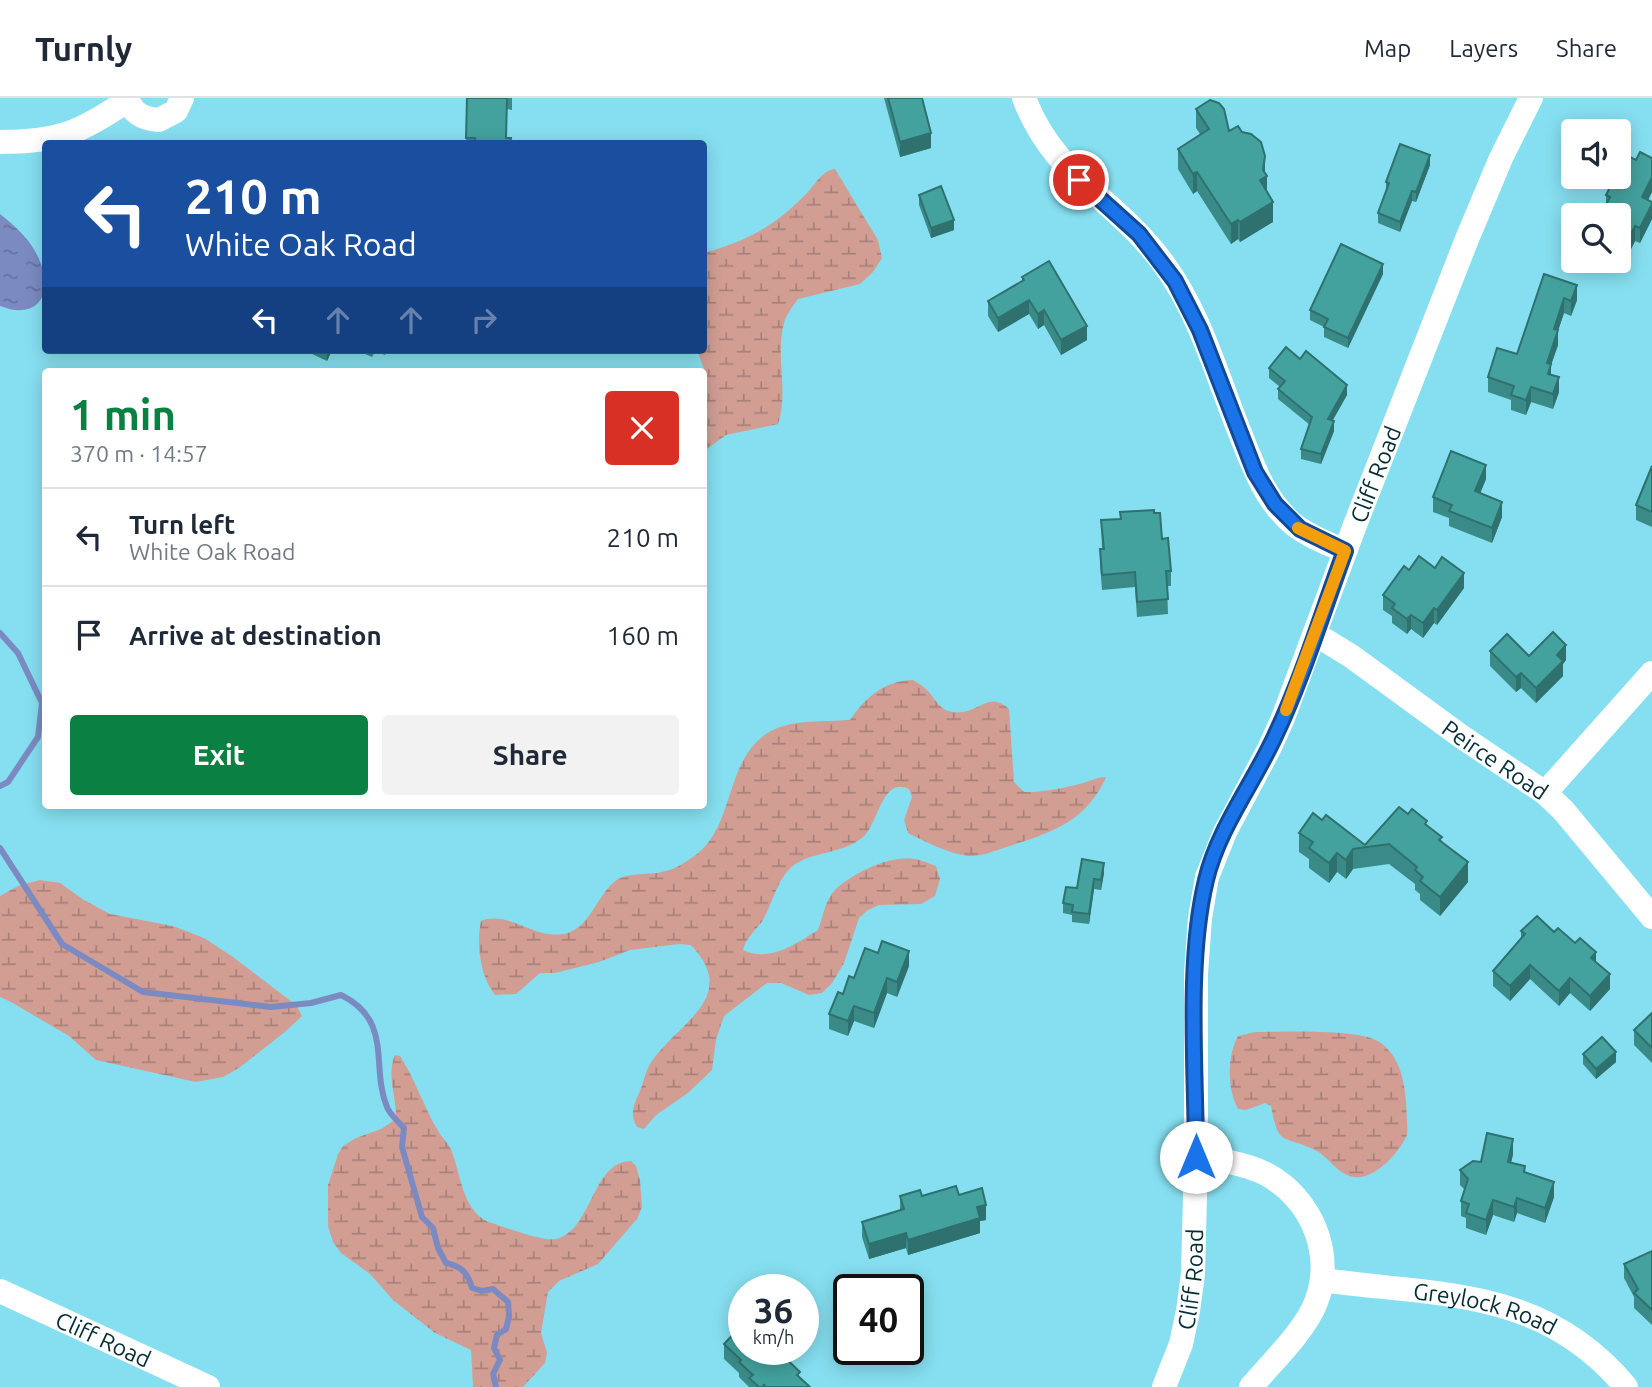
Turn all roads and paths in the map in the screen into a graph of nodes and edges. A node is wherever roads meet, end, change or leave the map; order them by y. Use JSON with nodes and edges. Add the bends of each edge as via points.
{"nodes":[{"id":1,"x":182,"y":98,"type":"edge"},
{"id":2,"x":1024,"y":98,"type":"edge"},
{"id":3,"x":1531,"y":98,"type":"edge"},
{"id":4,"x":127,"y":99,"type":"edge"},
{"id":5,"x":44,"y":140,"type":"edge"},
{"id":6,"x":42,"y":141,"type":"edge"},
{"id":7,"x":0,"y":142,"type":"edge"},
{"id":8,"x":1345,"y":551,"type":"junction"},
{"id":9,"x":1315,"y":634,"type":"junction"},
{"id":10,"x":1652,"y":673,"type":"edge"},
{"id":11,"x":1545,"y":793,"type":"junction"},
{"id":12,"x":1652,"y":917,"type":"edge"},
{"id":13,"x":1196,"y":1157,"type":"junction"},
{"id":14,"x":1321,"y":1280,"type":"junction"},
{"id":15,"x":0,"y":1291,"type":"edge"},
{"id":16,"x":208,"y":1387,"type":"edge"},
{"id":17,"x":1164,"y":1387,"type":"edge"},
{"id":18,"x":1251,"y":1387,"type":"edge"},
{"id":19,"x":1626,"y":1387,"type":"edge"}],
"edges":[{"from":1,"to":4,"type":"street","via":[[176,111],[159,120],[134,112]]},
{"from":2,"to":8,"type":"street","via":[[1036,126],[1063,164],[1139,234],[1175,281],[1200,330],[1255,472],[1275,504],[1300,529]]},
{"from":3,"to":8,"type":"street","name":"Cliff Road","via":[[1487,190]]},
{"from":4,"to":5,"type":"street","via":[[93,124]]},
{"from":6,"to":7,"type":"street"},
{"from":8,"to":9,"type":"street","name":"Cliff Road"},
{"from":9,"to":11,"type":"street","name":"Peirce Road"},
{"from":9,"to":13,"type":"street","name":"Cliff Road","via":[[1277,733],[1207,877],[1196,974]]},
{"from":10,"to":11,"type":"street","name":"Peirce Road"},
{"from":11,"to":12,"type":"street"},
{"from":13,"to":14,"type":"street","via":[[1262,1172],[1296,1198],[1318,1234]]},
{"from":13,"to":17,"type":"street","name":"Cliff Road","via":[[1188,1311]]},
{"from":14,"to":18,"type":"street","via":[[1304,1323]]},
{"from":14,"to":19,"type":"street","name":"Greylock Road","via":[[1468,1297],[1514,1308],[1570,1335]]},
{"from":15,"to":16,"type":"street","name":"Cliff Road"}]}
